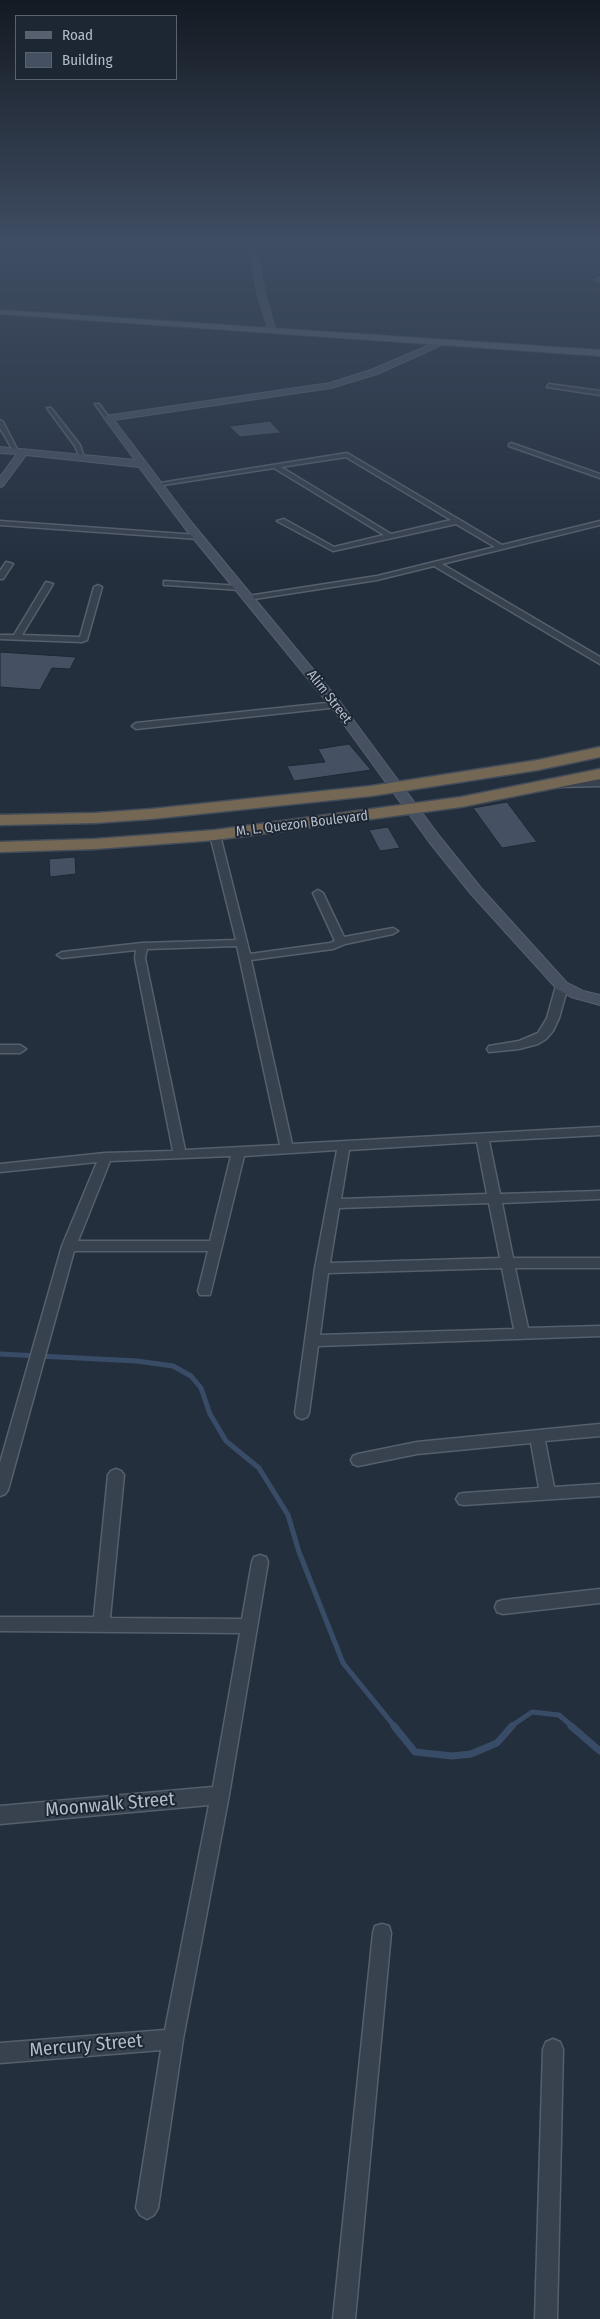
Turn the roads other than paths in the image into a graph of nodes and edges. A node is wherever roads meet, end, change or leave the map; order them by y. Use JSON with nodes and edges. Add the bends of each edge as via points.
{"nodes":[{"id":1,"x":423,"y":351,"type":"edge"},
{"id":2,"x":572,"y":351,"type":"edge"},
{"id":3,"x":600,"y":353,"type":"edge"},
{"id":4,"x":549,"y":386,"type":"dead end"},
{"id":5,"x":600,"y":393,"type":"edge"},
{"id":6,"x":97,"y":405,"type":"dead end"},
{"id":7,"x":49,"y":409,"type":"dead end"},
{"id":8,"x":108,"y":418,"type":"junction"},
{"id":9,"x":0,"y":422,"type":"edge"},
{"id":10,"x":511,"y":445,"type":"dead end"},
{"id":11,"x":0,"y":450,"type":"edge"},
{"id":12,"x":20,"y":453,"type":"junction"},
{"id":13,"x":82,"y":458,"type":"junction"},
{"id":14,"x":142,"y":464,"type":"junction"},
{"id":15,"x":275,"y":466,"type":"junction"},
{"id":16,"x":600,"y":476,"type":"edge"},
{"id":17,"x":0,"y":484,"type":"edge"},
{"id":18,"x":157,"y":484,"type":"junction"},
{"id":19,"x":281,"y":521,"type":"dead end"},
{"id":20,"x":458,"y":521,"type":"junction"},
{"id":21,"x":0,"y":523,"type":"edge"},
{"id":22,"x":600,"y":523,"type":"edge"},
{"id":23,"x":388,"y":535,"type":"junction"},
{"id":24,"x":198,"y":537,"type":"junction"},
{"id":25,"x":502,"y":548,"type":"junction"},
{"id":26,"x":9,"y":564,"type":"dead end"},
{"id":27,"x":436,"y":564,"type":"junction"},
{"id":28,"x":0,"y":577,"type":"edge"},
{"id":29,"x":167,"y":583,"type":"dead end"},
{"id":30,"x":49,"y":584,"type":"dead end"},
{"id":31,"x":98,"y":587,"type":"dead end"},
{"id":32,"x":240,"y":588,"type":"junction"},
{"id":33,"x":248,"y":598,"type":"junction"},
{"id":34,"x":0,"y":637,"type":"edge"},
{"id":35,"x":16,"y":638,"type":"junction"},
{"id":36,"x":600,"y":661,"type":"edge"},
{"id":37,"x":336,"y":705,"type":"junction"},
{"id":38,"x":136,"y":726,"type":"dead end"},
{"id":39,"x":600,"y":752,"type":"edge"},
{"id":40,"x":600,"y":774,"type":"edge"},
{"id":41,"x":600,"y":783,"type":"edge"},
{"id":42,"x":558,"y":784,"type":"junction"},
{"id":43,"x":397,"y":788,"type":"junction"},
{"id":44,"x":413,"y":810,"type":"junction"},
{"id":45,"x":95,"y":818,"type":"junction"},
{"id":46,"x":0,"y":820,"type":"edge"},
{"id":47,"x":216,"y":835,"type":"junction"},
{"id":48,"x":95,"y":844,"type":"junction"},
{"id":49,"x":0,"y":847,"type":"edge"},
{"id":50,"x":318,"y":893,"type":"dead end"},
{"id":51,"x":393,"y":931,"type":"dead end"},
{"id":52,"x":341,"y":941,"type":"junction"},
{"id":53,"x":242,"y":942,"type":"junction"},
{"id":54,"x":142,"y":946,"type":"junction"},
{"id":55,"x":62,"y":954,"type":"dead end"},
{"id":56,"x":245,"y":958,"type":"junction"},
{"id":57,"x":562,"y":986,"type":"junction"},
{"id":58,"x":600,"y":1000,"type":"edge"},
{"id":59,"x":0,"y":1048,"type":"edge"},
{"id":60,"x":20,"y":1049,"type":"dead end"},
{"id":61,"x":493,"y":1049,"type":"dead end"},
{"id":62,"x":600,"y":1131,"type":"edge"},
{"id":63,"x":482,"y":1137,"type":"junction"},
{"id":64,"x":344,"y":1145,"type":"junction"},
{"id":65,"x":287,"y":1148,"type":"junction"},
{"id":66,"x":239,"y":1152,"type":"junction"},
{"id":67,"x":180,"y":1155,"type":"junction"},
{"id":68,"x":105,"y":1157,"type":"junction"},
{"id":69,"x":0,"y":1168,"type":"edge"},
{"id":70,"x":600,"y":1195,"type":"edge"},
{"id":71,"x":493,"y":1198,"type":"junction"},
{"id":72,"x":332,"y":1204,"type":"junction"},
{"id":73,"x":69,"y":1246,"type":"junction"},
{"id":74,"x":214,"y":1246,"type":"junction"},
{"id":75,"x":507,"y":1262,"type":"junction"},
{"id":76,"x":600,"y":1263,"type":"edge"},
{"id":77,"x":322,"y":1268,"type":"junction"},
{"id":78,"x":205,"y":1291,"type":"dead end"},
{"id":79,"x":600,"y":1331,"type":"edge"},
{"id":80,"x":522,"y":1335,"type":"junction"},
{"id":81,"x":313,"y":1341,"type":"junction"},
{"id":82,"x":302,"y":1413,"type":"dead end"},
{"id":83,"x":600,"y":1430,"type":"edge"},
{"id":84,"x":537,"y":1437,"type":"junction"},
{"id":85,"x":358,"y":1460,"type":"dead end"},
{"id":86,"x":116,"y":1475,"type":"dead end"},
{"id":87,"x":0,"y":1490,"type":"edge"},
{"id":88,"x":600,"y":1490,"type":"edge"},
{"id":89,"x":548,"y":1494,"type":"junction"},
{"id":90,"x":464,"y":1500,"type":"dead end"},
{"id":91,"x":260,"y":1562,"type":"dead end"},
{"id":92,"x":600,"y":1596,"type":"edge"},
{"id":93,"x":503,"y":1607,"type":"dead end"},
{"id":94,"x":0,"y":1624,"type":"edge"},
{"id":95,"x":101,"y":1625,"type":"junction"},
{"id":96,"x":248,"y":1626,"type":"junction"},
{"id":97,"x":220,"y":1795,"type":"junction"},
{"id":98,"x":0,"y":1815,"type":"edge"},
{"id":99,"x":382,"y":1933,"type":"dead end"},
{"id":100,"x":173,"y":2039,"type":"junction"},
{"id":101,"x":554,"y":2049,"type":"dead end"},
{"id":102,"x":0,"y":2054,"type":"edge"},
{"id":103,"x":147,"y":2208,"type":"dead end"},
{"id":104,"x":344,"y":2319,"type":"edge"},
{"id":105,"x":546,"y":2319,"type":"edge"}],
"edges":[{"from":1,"to":8,"type":"street","via":[[374,372],[331,385]]},
{"from":2,"to":3,"type":"main road"},
{"from":4,"to":5,"type":"street"},
{"from":6,"to":8,"type":"street","name":"Alim Street"},
{"from":7,"to":13,"type":"street","via":[[78,446]]},
{"from":8,"to":14,"type":"street","name":"Alim Street"},
{"from":9,"to":12,"type":"street"},
{"from":10,"to":16,"type":"street"},
{"from":11,"to":12,"type":"street"},
{"from":12,"to":13,"type":"street"},
{"from":12,"to":17,"type":"street"},
{"from":13,"to":14,"type":"street"},
{"from":14,"to":18,"type":"street","name":"Alim Street"},
{"from":15,"to":18,"type":"street"},
{"from":15,"to":20,"type":"street","via":[[347,455]]},
{"from":15,"to":23,"type":"street"},
{"from":18,"to":24,"type":"street","name":"Alim Street"},
{"from":19,"to":23,"type":"street","via":[[333,549]]},
{"from":20,"to":23,"type":"street"},
{"from":20,"to":25,"type":"street"},
{"from":21,"to":24,"type":"street"},
{"from":22,"to":25,"type":"street"},
{"from":24,"to":32,"type":"street","name":"Alim Street"},
{"from":25,"to":27,"type":"street"},
{"from":26,"to":28,"type":"street"},
{"from":27,"to":33,"type":"street","via":[[377,578]]},
{"from":27,"to":36,"type":"street"},
{"from":29,"to":32,"type":"street"},
{"from":30,"to":35,"type":"street"},
{"from":31,"to":35,"type":"street","via":[[82,640]]},
{"from":32,"to":33,"type":"street","name":"Alim Street"},
{"from":33,"to":37,"type":"street","name":"Alim Street"},
{"from":34,"to":35,"type":"street"},
{"from":37,"to":38,"type":"street"},
{"from":37,"to":43,"type":"street","name":"Alim Street"},
{"from":39,"to":43,"type":"highway","name":"M. L. Quezon Boulevard"},
{"from":40,"to":42,"type":"highway","name":"M. L. Quezon Boulevard"},
{"from":41,"to":42,"type":"street"},
{"from":42,"to":44,"type":"highway","name":"M. L. Quezon Boulevard"},
{"from":43,"to":44,"type":"street","name":"Alim Street"},
{"from":43,"to":45,"type":"highway","name":"M. L. Quezon Boulevard"},
{"from":44,"to":47,"type":"highway","name":"M. L. Quezon Boulevard"},
{"from":44,"to":57,"type":"street","name":"Alim Street","via":[[476,891]]},
{"from":45,"to":46,"type":"highway","name":"M. L. Quezon Boulevard"},
{"from":45,"to":48,"type":"highway"},
{"from":47,"to":48,"type":"highway","name":"M. L. Quezon Boulevard"},
{"from":47,"to":53,"type":"street"},
{"from":48,"to":49,"type":"highway","name":"M. L. Quezon Boulevard"},
{"from":50,"to":52,"type":"street"},
{"from":51,"to":52,"type":"street"},
{"from":52,"to":56,"type":"street","via":[[332,946]]},
{"from":53,"to":54,"type":"street"},
{"from":53,"to":56,"type":"street"},
{"from":54,"to":55,"type":"street"},
{"from":54,"to":67,"type":"street","via":[[140,958]]},
{"from":56,"to":65,"type":"street"},
{"from":57,"to":58,"type":"street"},
{"from":57,"to":61,"type":"street","via":[[553,1018],[542,1036],[519,1045]]},
{"from":59,"to":60,"type":"street"},
{"from":62,"to":63,"type":"street"},
{"from":63,"to":64,"type":"street"},
{"from":63,"to":71,"type":"street"},
{"from":64,"to":65,"type":"street"},
{"from":64,"to":72,"type":"street"},
{"from":65,"to":66,"type":"street"},
{"from":66,"to":67,"type":"street"},
{"from":66,"to":74,"type":"street"},
{"from":67,"to":68,"type":"street"},
{"from":68,"to":69,"type":"street"},
{"from":68,"to":73,"type":"street"},
{"from":70,"to":71,"type":"street"},
{"from":71,"to":72,"type":"street"},
{"from":71,"to":75,"type":"street"},
{"from":72,"to":77,"type":"street"},
{"from":73,"to":74,"type":"street"},
{"from":73,"to":87,"type":"street"},
{"from":74,"to":78,"type":"street"},
{"from":75,"to":76,"type":"street"},
{"from":75,"to":77,"type":"street"},
{"from":75,"to":80,"type":"street"},
{"from":77,"to":81,"type":"street"},
{"from":79,"to":80,"type":"street"},
{"from":80,"to":81,"type":"street"},
{"from":81,"to":82,"type":"street"},
{"from":83,"to":84,"type":"street"},
{"from":84,"to":85,"type":"street","via":[[417,1448]]},
{"from":84,"to":89,"type":"street"},
{"from":86,"to":95,"type":"street"},
{"from":88,"to":89,"type":"street"},
{"from":89,"to":90,"type":"street"},
{"from":91,"to":96,"type":"street"},
{"from":92,"to":93,"type":"street"},
{"from":94,"to":95,"type":"street"},
{"from":95,"to":96,"type":"street"},
{"from":96,"to":97,"type":"street"},
{"from":97,"to":98,"type":"street","name":"Moonwalk Street"},
{"from":97,"to":100,"type":"street"},
{"from":99,"to":104,"type":"street"},
{"from":100,"to":102,"type":"street","name":"Mercury Street"},
{"from":100,"to":103,"type":"street"},
{"from":101,"to":105,"type":"street"}]}
